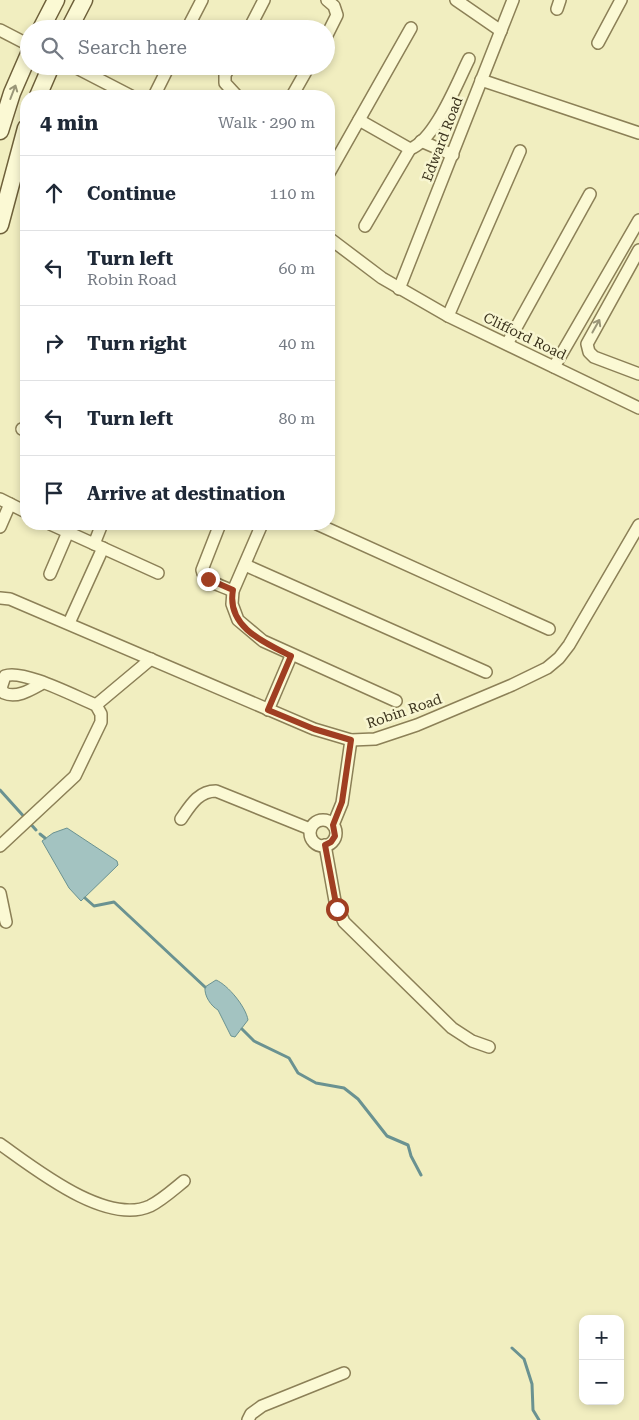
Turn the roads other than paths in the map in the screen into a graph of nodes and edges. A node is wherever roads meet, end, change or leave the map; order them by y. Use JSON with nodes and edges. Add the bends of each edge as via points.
{"nodes":[{"id":1,"x":56,"y":0,"type":"edge"},
{"id":2,"x":84,"y":0,"type":"edge"},
{"id":3,"x":202,"y":0,"type":"edge"},
{"id":4,"x":264,"y":0,"type":"edge"},
{"id":5,"x":327,"y":0,"type":"edge"},
{"id":6,"x":513,"y":0,"type":"edge"},
{"id":7,"x":621,"y":0,"type":"edge"},
{"id":8,"x":458,"y":1,"type":"edge"},
{"id":9,"x":46,"y":20,"type":"edge"},
{"id":10,"x":74,"y":20,"type":"edge"},
{"id":11,"x":192,"y":20,"type":"edge"},
{"id":12,"x":254,"y":20,"type":"edge"},
{"id":13,"x":334,"y":20,"type":"edge"},
{"id":14,"x":411,"y":28,"type":"dead end"},
{"id":15,"x":0,"y":30,"type":"edge"},
{"id":16,"x":501,"y":31,"type":"junction"},
{"id":17,"x":20,"y":40,"type":"edge"},
{"id":18,"x":598,"y":43,"type":"dead end"},
{"id":19,"x":469,"y":59,"type":"dead end"},
{"id":20,"x":21,"y":75,"type":"edge"},
{"id":21,"x":47,"y":75,"type":"edge"},
{"id":22,"x":90,"y":75,"type":"edge"},
{"id":23,"x":164,"y":75,"type":"edge"},
{"id":24,"x":226,"y":75,"type":"edge"},
{"id":25,"x":304,"y":75,"type":"edge"},
{"id":26,"x":481,"y":80,"type":"junction"},
{"id":27,"x":41,"y":90,"type":"edge"},
{"id":28,"x":119,"y":90,"type":"edge"},
{"id":29,"x":157,"y":90,"type":"edge"},
{"id":30,"x":231,"y":90,"type":"edge"},
{"id":31,"x":295,"y":90,"type":"edge"},
{"id":32,"x":359,"y":120,"type":"junction"},
{"id":33,"x":0,"y":130,"type":"edge"},
{"id":34,"x":639,"y":133,"type":"edge"},
{"id":35,"x":422,"y":142,"type":"junction"},
{"id":36,"x":410,"y":149,"type":"junction"},
{"id":37,"x":20,"y":150,"type":"edge"},
{"id":38,"x":520,"y":151,"type":"dead end"},
{"id":39,"x":453,"y":155,"type":"junction"},
{"id":40,"x":335,"y":162,"type":"edge"},
{"id":41,"x":590,"y":194,"type":"dead end"},
{"id":42,"x":639,"y":220,"type":"edge"},
{"id":43,"x":0,"y":225,"type":"edge"},
{"id":44,"x":366,"y":226,"type":"dead end"},
{"id":45,"x":335,"y":242,"type":"edge"},
{"id":46,"x":639,"y":250,"type":"edge"},
{"id":47,"x":399,"y":289,"type":"junction"},
{"id":48,"x":448,"y":316,"type":"junction"},
{"id":49,"x":507,"y":344,"type":"junction"},
{"id":50,"x":554,"y":367,"type":"junction"},
{"id":51,"x":639,"y":374,"type":"edge"},
{"id":52,"x":639,"y":408,"type":"edge"},
{"id":53,"x":5,"y":502,"type":"edge"},
{"id":54,"x":20,"y":509,"type":"edge"},
{"id":55,"x":639,"y":525,"type":"edge"},
{"id":56,"x":0,"y":528,"type":"edge"},
{"id":57,"x":64,"y":530,"type":"edge"},
{"id":58,"x":101,"y":530,"type":"edge"},
{"id":59,"x":218,"y":530,"type":"edge"},
{"id":60,"x":260,"y":530,"type":"edge"},
{"id":61,"x":330,"y":530,"type":"edge"},
{"id":62,"x":68,"y":532,"type":"junction"},
{"id":63,"x":98,"y":546,"type":"junction"},
{"id":64,"x":245,"y":565,"type":"junction"},
{"id":65,"x":158,"y":573,"type":"dead end"},
{"id":66,"x":50,"y":574,"type":"dead end"},
{"id":67,"x":233,"y":590,"type":"junction"},
{"id":68,"x":0,"y":598,"type":"edge"},
{"id":69,"x":69,"y":624,"type":"junction"},
{"id":70,"x":549,"y":629,"type":"dead end"},
{"id":71,"x":291,"y":656,"type":"junction"},
{"id":72,"x":151,"y":659,"type":"junction"},
{"id":73,"x":486,"y":672,"type":"dead end"},
{"id":74,"x":43,"y":683,"type":"dead end"},
{"id":75,"x":396,"y":701,"type":"dead end"},
{"id":76,"x":96,"y":705,"type":"junction"},
{"id":77,"x":268,"y":710,"type":"junction"},
{"id":78,"x":351,"y":740,"type":"junction"},
{"id":79,"x":181,"y":819,"type":"dead end"},
{"id":80,"x":333,"y":825,"type":"junction"},
{"id":81,"x":310,"y":829,"type":"junction"},
{"id":82,"x":325,"y":845,"type":"junction"},
{"id":83,"x":0,"y":846,"type":"edge"},
{"id":84,"x":0,"y":893,"type":"edge"},
{"id":85,"x":6,"y":922,"type":"dead end"},
{"id":86,"x":489,"y":1047,"type":"dead end"},
{"id":87,"x":0,"y":1144,"type":"edge"},
{"id":88,"x":184,"y":1181,"type":"dead end"},
{"id":89,"x":344,"y":1373,"type":"dead end"},
{"id":90,"x":248,"y":1420,"type":"edge"}],
"edges":[{"from":1,"to":9,"type":"street"},
{"from":2,"to":10,"type":"street"},
{"from":3,"to":11,"type":"street"},
{"from":4,"to":12,"type":"street"},
{"from":5,"to":13,"type":"street","via":[[334,6]]},
{"from":6,"to":16,"type":"street","name":"Edward Road"},
{"from":7,"to":18,"type":"street"},
{"from":8,"to":16,"type":"street"},
{"from":14,"to":32,"type":"street"},
{"from":15,"to":17,"type":"street"},
{"from":16,"to":26,"type":"street","name":"Edward Road"},
{"from":19,"to":35,"type":"street","via":[[441,114]]},
{"from":33,"to":20,"type":"street","one_way":true},
{"from":21,"to":27,"type":"street"},
{"from":22,"to":28,"type":"street"},
{"from":23,"to":29,"type":"street"},
{"from":24,"to":30,"type":"street","via":[[225,83]]},
{"from":25,"to":31,"type":"street"},
{"from":26,"to":34,"type":"street"},
{"from":26,"to":39,"type":"street","name":"Edward Road"},
{"from":32,"to":36,"type":"street"},
{"from":32,"to":40,"type":"street"},
{"from":35,"to":36,"type":"street"},
{"from":35,"to":39,"type":"street"},
{"from":36,"to":44,"type":"street"},
{"from":37,"to":43,"type":"street"},
{"from":38,"to":48,"type":"street"},
{"from":39,"to":47,"type":"street","name":"Edward Road"},
{"from":41,"to":49,"type":"street"},
{"from":42,"to":50,"type":"street"},
{"from":45,"to":47,"type":"street","name":"Clifford Road"},
{"from":51,"to":46,"type":"street","one_way":true,"via":[[594,357],[587,348]]},
{"from":47,"to":48,"type":"street","name":"Clifford Road"},
{"from":48,"to":49,"type":"street","name":"Clifford Road"},
{"from":49,"to":50,"type":"street","name":"Clifford Road"},
{"from":50,"to":52,"type":"street","name":"Clifford Road"},
{"from":53,"to":54,"type":"street"},
{"from":53,"to":56,"type":"street"},
{"from":55,"to":78,"type":"street","name":"Robin Road","via":[[569,645],[553,664],[417,725],[375,739]]},
{"from":57,"to":62,"type":"street"},
{"from":58,"to":63,"type":"street"},
{"from":59,"to":67,"type":"street","via":[[203,574]]},
{"from":60,"to":64,"type":"street"},
{"from":61,"to":70,"type":"street"},
{"from":62,"to":63,"type":"street"},
{"from":62,"to":66,"type":"street"},
{"from":63,"to":65,"type":"street"},
{"from":63,"to":69,"type":"street"},
{"from":64,"to":67,"type":"street"},
{"from":64,"to":73,"type":"street"},
{"from":67,"to":71,"type":"street","via":[[232,604],[238,620],[263,642]]},
{"from":68,"to":69,"type":"street","name":"Robin Road","via":[[10,599]]},
{"from":69,"to":72,"type":"street","name":"Robin Road"},
{"from":71,"to":75,"type":"street"},
{"from":71,"to":77,"type":"street"},
{"from":72,"to":76,"type":"street"},
{"from":72,"to":77,"type":"street","name":"Robin Road"},
{"from":74,"to":76,"type":"street"},
{"from":76,"to":83,"type":"street","via":[[101,722],[80,768]]},
{"from":77,"to":78,"type":"street","name":"Robin Road"},
{"from":78,"to":80,"type":"street","via":[[342,802]]},
{"from":79,"to":81,"type":"street","via":[[199,796],[216,791]]},
{"from":80,"to":81,"type":"street","via":[[320,820]]},
{"from":80,"to":82,"type":"street","via":[[335,836]]},
{"from":81,"to":82,"type":"street","via":[[313,841]]},
{"from":82,"to":86,"type":"street","via":[[335,901],[344,922],[452,1028]]},
{"from":84,"to":85,"type":"street"},
{"from":87,"to":88,"type":"street","via":[[63,1188],[115,1208],[150,1206]]},
{"from":89,"to":90,"type":"street","via":[[262,1406]]}]}
